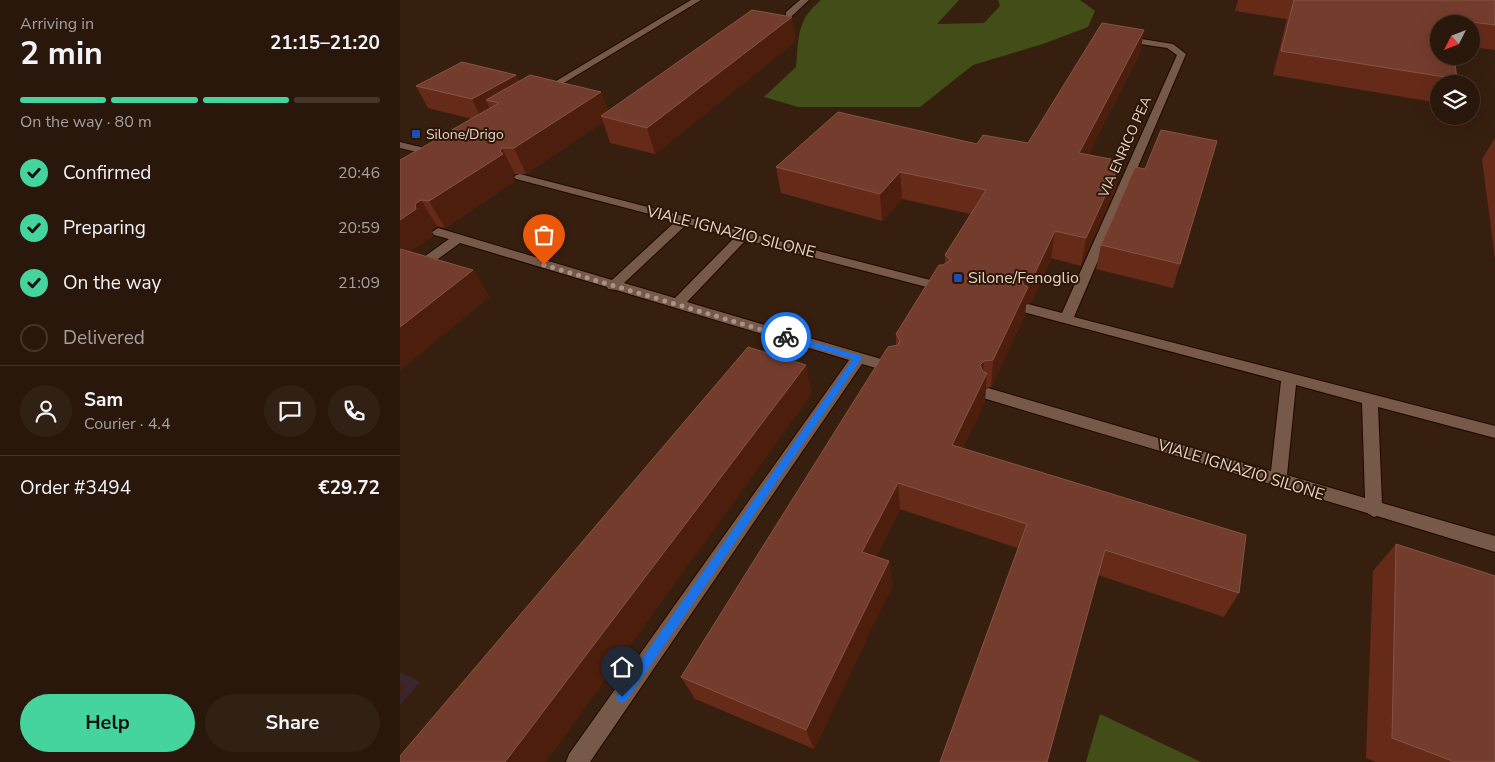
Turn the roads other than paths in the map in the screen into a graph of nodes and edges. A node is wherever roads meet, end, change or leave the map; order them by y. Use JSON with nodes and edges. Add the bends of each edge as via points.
{"nodes":[{"id":1,"x":697,"y":0,"type":"edge"},
{"id":2,"x":805,"y":0,"type":"edge"},
{"id":3,"x":789,"y":14,"type":"edge"},
{"id":4,"x":1112,"y":37,"type":"edge"},
{"id":5,"x":536,"y":96,"type":"edge"},
{"id":6,"x":400,"y":145,"type":"edge"},
{"id":7,"x":443,"y":154,"type":"edge"},
{"id":8,"x":520,"y":177,"type":"dead end"},
{"id":9,"x":685,"y":220,"type":"junction"},
{"id":10,"x":438,"y":232,"type":"dead end"},
{"id":11,"x":744,"y":235,"type":"junction"},
{"id":12,"x":457,"y":239,"type":"junction"},
{"id":13,"x":400,"y":280,"type":"edge"},
{"id":14,"x":614,"y":286,"type":"junction"},
{"id":15,"x":942,"y":286,"type":"edge"},
{"id":16,"x":677,"y":304,"type":"junction"},
{"id":17,"x":1028,"y":309,"type":"dead end"},
{"id":18,"x":1066,"y":320,"type":"junction"},
{"id":19,"x":858,"y":358,"type":"junction"},
{"id":20,"x":894,"y":368,"type":"edge"},
{"id":21,"x":1289,"y":378,"type":"junction"},
{"id":22,"x":988,"y":394,"type":"dead end"},
{"id":23,"x":1370,"y":399,"type":"junction"},
{"id":24,"x":1495,"y":432,"type":"edge"},
{"id":25,"x":1278,"y":481,"type":"junction"},
{"id":26,"x":1374,"y":510,"type":"junction"},
{"id":27,"x":1495,"y":544,"type":"edge"},
{"id":28,"x":577,"y":762,"type":"edge"}],
"edges":[{"from":1,"to":5,"type":"street"},
{"from":2,"to":3,"type":"street"},
{"from":4,"to":18,"type":"street","name":"VIA ENRICO PEA","via":[[1170,46],[1182,54]]},
{"from":6,"to":7,"type":"street"},
{"from":8,"to":9,"type":"street","name":"VIALE IGNAZIO SILONE"},
{"from":9,"to":11,"type":"street","name":"VIALE IGNAZIO SILONE"},
{"from":9,"to":14,"type":"street"},
{"from":10,"to":12,"type":"street"},
{"from":11,"to":15,"type":"street","name":"VIALE IGNAZIO SILONE"},
{"from":11,"to":16,"type":"street"},
{"from":12,"to":13,"type":"street"},
{"from":12,"to":14,"type":"street"},
{"from":14,"to":16,"type":"street"},
{"from":16,"to":19,"type":"street"},
{"from":17,"to":18,"type":"street"},
{"from":18,"to":21,"type":"street"},
{"from":19,"to":20,"type":"street"},
{"from":19,"to":28,"type":"street"},
{"from":21,"to":23,"type":"street"},
{"from":21,"to":25,"type":"street"},
{"from":22,"to":25,"type":"street","name":"VIALE IGNAZIO SILONE"},
{"from":23,"to":24,"type":"street"},
{"from":23,"to":26,"type":"street"},
{"from":25,"to":26,"type":"street","name":"VIALE IGNAZIO SILONE"},
{"from":26,"to":27,"type":"street","name":"VIALE IGNAZIO SILONE"}]}
